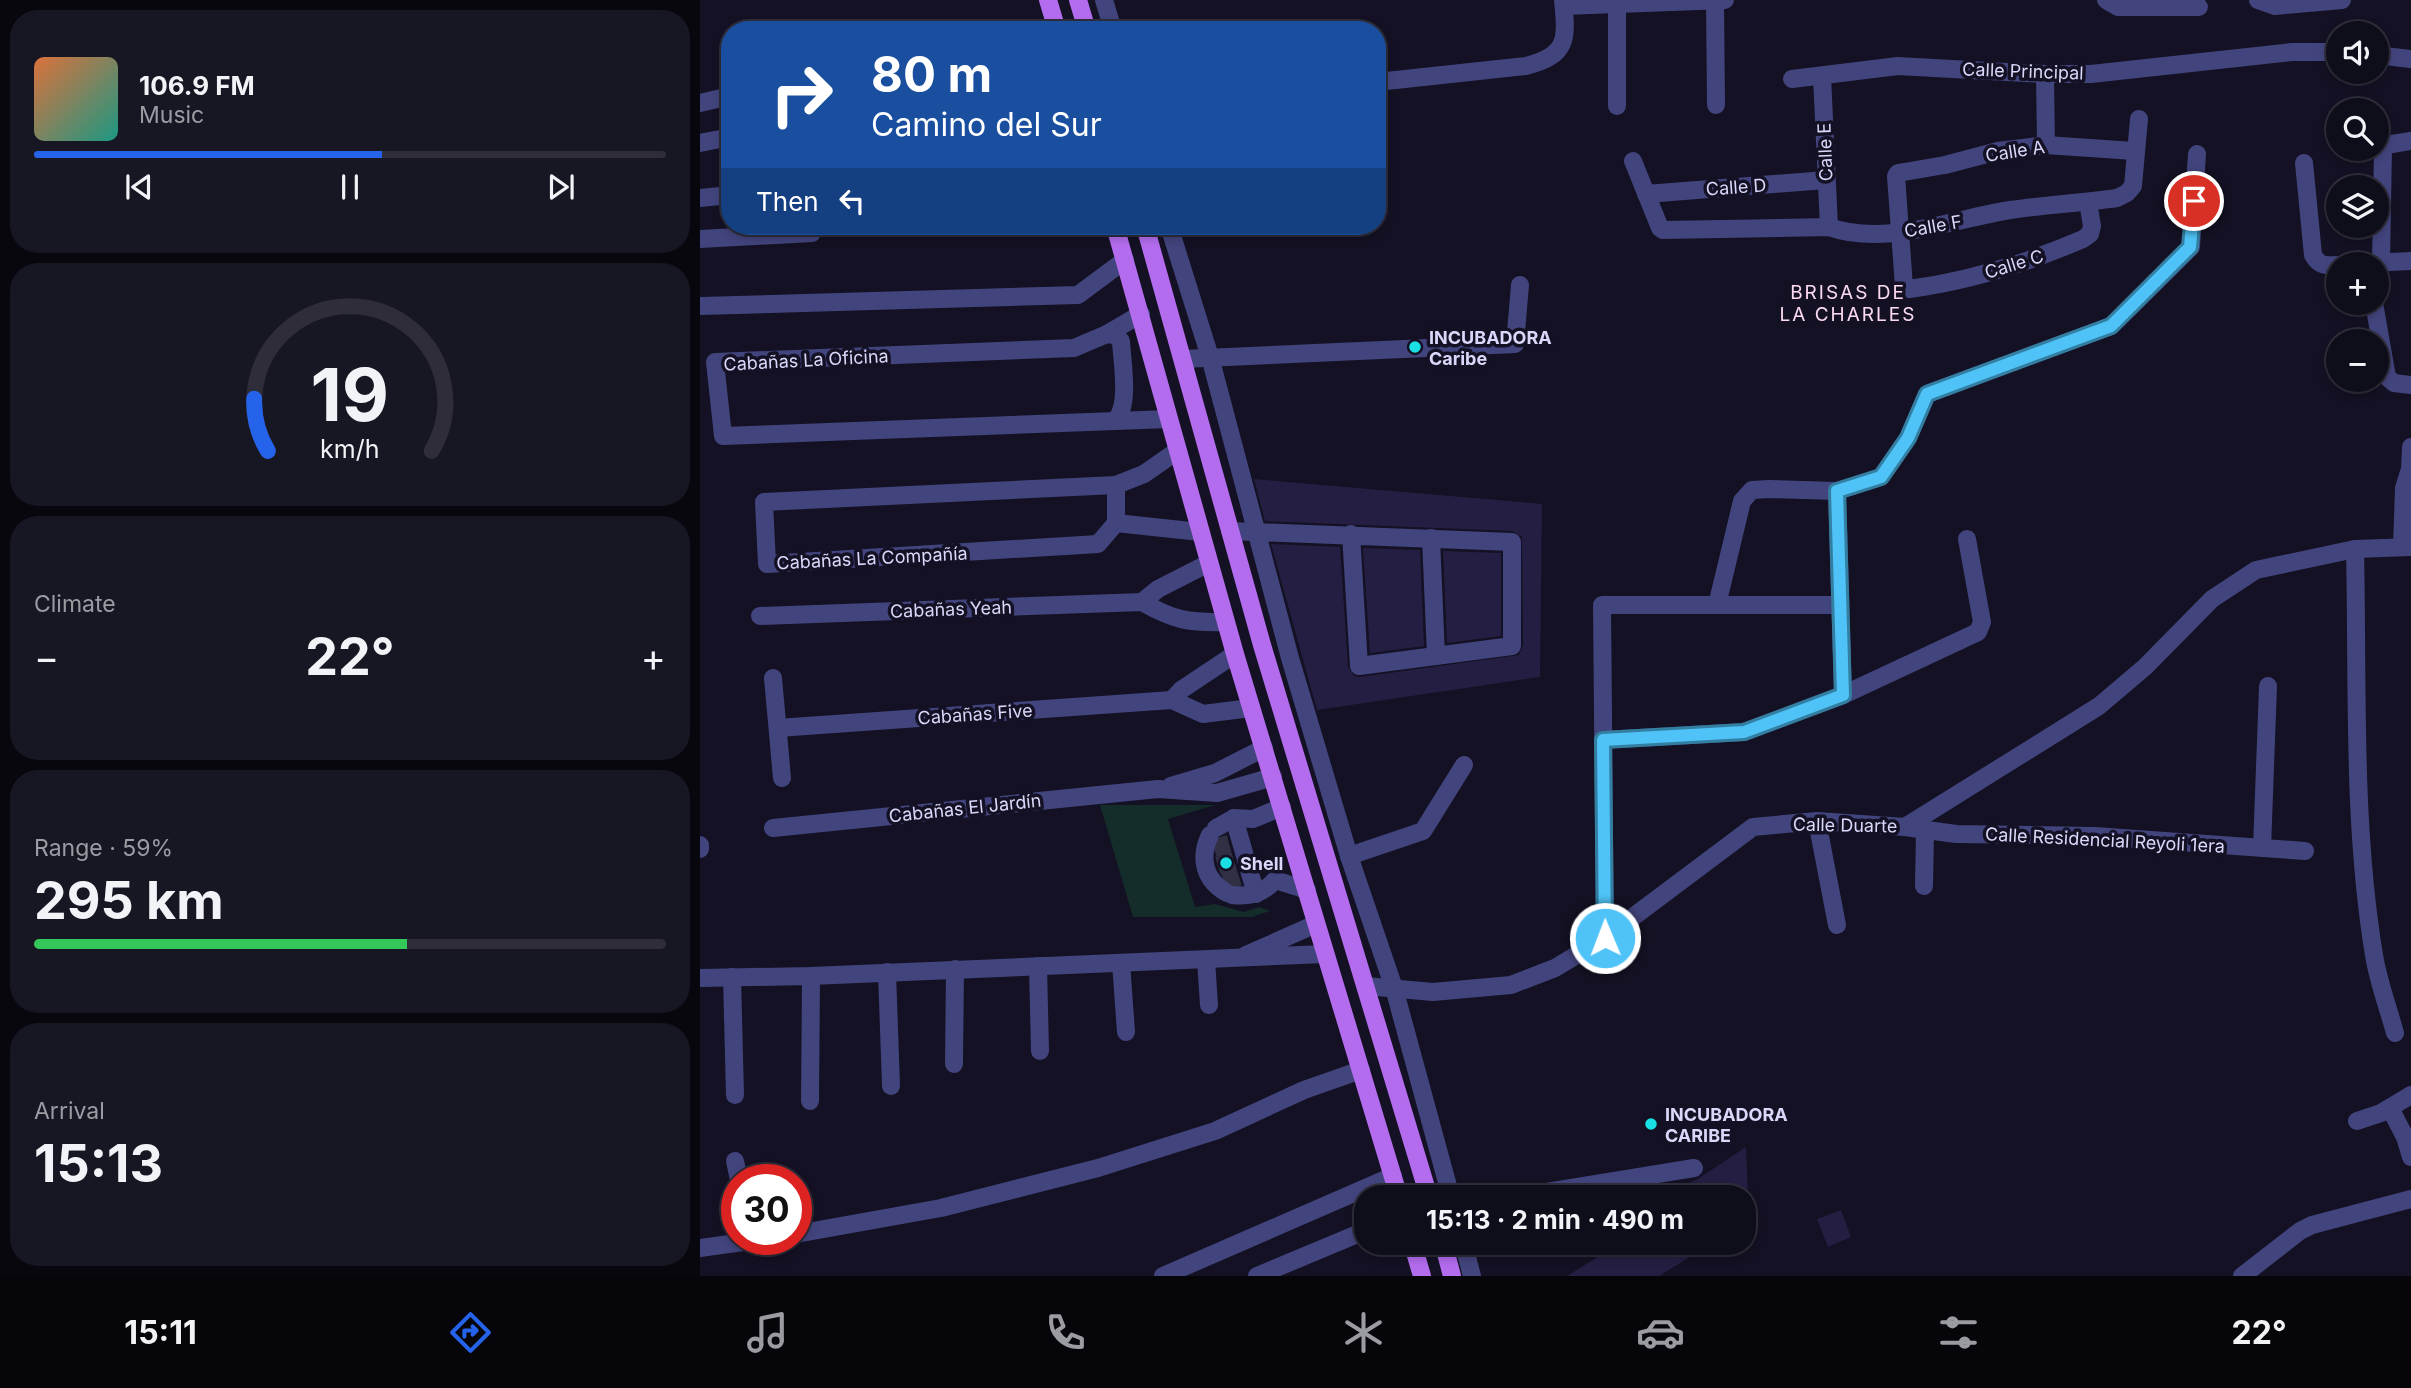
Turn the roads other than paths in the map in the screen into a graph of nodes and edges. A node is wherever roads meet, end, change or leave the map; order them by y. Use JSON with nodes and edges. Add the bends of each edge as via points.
{"nodes":[{"id":1,"x":1048,"y":0,"type":"edge"},
{"id":2,"x":1078,"y":0,"type":"edge"},
{"id":3,"x":1104,"y":0,"type":"edge"},
{"id":4,"x":1725,"y":0,"type":"edge"},
{"id":5,"x":2106,"y":0,"type":"edge"},
{"id":6,"x":2258,"y":0,"type":"edge"},
{"id":7,"x":2342,"y":0,"type":"edge"},
{"id":8,"x":2350,"y":0,"type":"edge"},
{"id":9,"x":1714,"y":1,"type":"edge"},
{"id":10,"x":1563,"y":3,"type":"edge"},
{"id":11,"x":1618,"y":5,"type":"junction"},
{"id":12,"x":2199,"y":7,"type":"dead end"},
{"id":13,"x":1054,"y":21,"type":"edge"},
{"id":14,"x":1084,"y":21,"type":"edge"},
{"id":15,"x":1110,"y":21,"type":"edge"},
{"id":16,"x":2326,"y":52,"type":"edge"},
{"id":17,"x":2389,"y":56,"type":"edge"},
{"id":18,"x":2411,"y":59,"type":"edge"},
{"id":19,"x":2045,"y":74,"type":"junction"},
{"id":20,"x":1822,"y":76,"type":"junction"},
{"id":21,"x":1792,"y":79,"type":"dead end"},
{"id":22,"x":1386,"y":81,"type":"edge"},
{"id":23,"x":721,"y":98,"type":"edge"},
{"id":24,"x":700,"y":103,"type":"edge"},
{"id":25,"x":1716,"y":105,"type":"dead end"},
{"id":26,"x":1617,"y":106,"type":"dead end"},
{"id":27,"x":2139,"y":119,"type":"dead end"},
{"id":28,"x":721,"y":139,"type":"edge"},
{"id":29,"x":2411,"y":141,"type":"edge"},
{"id":30,"x":700,"y":143,"type":"edge"},
{"id":31,"x":2046,"y":145,"type":"junction"},
{"id":32,"x":2134,"y":151,"type":"junction"},
{"id":33,"x":2197,"y":154,"type":"dead end"},
{"id":34,"x":1633,"y":161,"type":"dead end"},
{"id":35,"x":2304,"y":163,"type":"dead end"},
{"id":36,"x":1826,"y":180,"type":"junction"},
{"id":37,"x":1646,"y":194,"type":"junction"},
{"id":38,"x":721,"y":196,"type":"edge"},
{"id":39,"x":700,"y":198,"type":"edge"},
{"id":40,"x":2088,"y":202,"type":"junction"},
{"id":41,"x":1829,"y":227,"type":"junction"},
{"id":42,"x":1899,"y":232,"type":"junction"},
{"id":43,"x":775,"y":235,"type":"edge"},
{"id":44,"x":1114,"y":235,"type":"edge"},
{"id":45,"x":1148,"y":235,"type":"edge"},
{"id":46,"x":1172,"y":235,"type":"edge"},
{"id":47,"x":700,"y":239,"type":"edge"},
{"id":48,"x":2379,"y":252,"type":"edge"},
{"id":49,"x":1125,"y":260,"type":"junction"},
{"id":50,"x":2411,"y":261,"type":"edge"},
{"id":51,"x":2389,"y":264,"type":"edge"},
{"id":52,"x":2326,"y":266,"type":"edge"},
{"id":53,"x":1520,"y":285,"type":"dead end"},
{"id":54,"x":700,"y":306,"type":"edge"},
{"id":55,"x":1140,"y":314,"type":"junction"},
{"id":56,"x":2376,"y":315,"type":"edge"},
{"id":57,"x":1107,"y":334,"type":"junction"},
{"id":58,"x":1210,"y":357,"type":"junction"},
{"id":59,"x":1183,"y":359,"type":"junction"},
{"id":60,"x":2411,"y":385,"type":"edge"},
{"id":61,"x":1169,"y":419,"type":"junction"},
{"id":62,"x":1116,"y":420,"type":"junction"},
{"id":63,"x":2411,"y":447,"type":"edge"},
{"id":64,"x":1177,"y":451,"type":"junction"},
{"id":65,"x":1116,"y":485,"type":"junction"},
{"id":66,"x":1837,"y":491,"type":"junction"},
{"id":67,"x":1116,"y":523,"type":"junction"},
{"id":68,"x":1230,"y":531,"type":"junction"},
{"id":69,"x":1200,"y":532,"type":"junction"},
{"id":70,"x":1255,"y":532,"type":"junction"},
{"id":71,"x":1351,"y":534,"type":"junction"},
{"id":72,"x":1431,"y":538,"type":"junction"},
{"id":73,"x":1966,"y":539,"type":"dead end"},
{"id":74,"x":2406,"y":547,"type":"edge"},
{"id":75,"x":2355,"y":549,"type":"junction"},
{"id":76,"x":1209,"y":563,"type":"junction"},
{"id":77,"x":1142,"y":602,"type":"junction"},
{"id":78,"x":1717,"y":605,"type":"junction"},
{"id":79,"x":1840,"y":605,"type":"junction"},
{"id":80,"x":760,"y":616,"type":"dead end"},
{"id":81,"x":1225,"y":622,"type":"junction"},
{"id":82,"x":1234,"y":654,"type":"junction"},
{"id":83,"x":1436,"y":656,"type":"junction"},
{"id":84,"x":773,"y":678,"type":"dead end"},
{"id":85,"x":2267,"y":686,"type":"dead end"},
{"id":86,"x":1843,"y":695,"type":"junction"},
{"id":87,"x":1172,"y":700,"type":"junction"},
{"id":88,"x":1251,"y":708,"type":"junction"},
{"id":89,"x":778,"y":728,"type":"junction"},
{"id":90,"x":1603,"y":740,"type":"junction"},
{"id":91,"x":1264,"y":748,"type":"junction"},
{"id":92,"x":1464,"y":765,"type":"dead end"},
{"id":93,"x":1273,"y":777,"type":"junction"},
{"id":94,"x":782,"y":778,"type":"dead end"},
{"id":95,"x":1158,"y":789,"type":"junction"},
{"id":96,"x":1282,"y":807,"type":"junction"},
{"id":97,"x":1817,"y":821,"type":"junction"},
{"id":98,"x":1905,"y":827,"type":"junction"},
{"id":99,"x":773,"y":828,"type":"dead end"},
{"id":100,"x":1925,"y":830,"type":"junction"},
{"id":101,"x":2262,"y":848,"type":"junction"},
{"id":102,"x":2305,"y":851,"type":"dead end"},
{"id":103,"x":1349,"y":856,"type":"junction"},
{"id":104,"x":1924,"y":886,"type":"dead end"},
{"id":105,"x":1307,"y":890,"type":"junction"},
{"id":106,"x":1316,"y":924,"type":"junction"},
{"id":107,"x":1837,"y":925,"type":"dead end"},
{"id":108,"x":1605,"y":938,"type":"junction"},
{"id":109,"x":1325,"y":954,"type":"junction"},
{"id":110,"x":1236,"y":959,"type":"junction"},
{"id":111,"x":1206,"y":960,"type":"junction"},
{"id":112,"x":1121,"y":963,"type":"junction"},
{"id":113,"x":1038,"y":966,"type":"junction"},
{"id":114,"x":955,"y":969,"type":"junction"},
{"id":115,"x":887,"y":972,"type":"junction"},
{"id":116,"x":811,"y":976,"type":"junction"},
{"id":117,"x":732,"y":977,"type":"junction"},
{"id":118,"x":700,"y":978,"type":"edge"},
{"id":119,"x":1366,"y":986,"type":"junction"},
{"id":120,"x":1394,"y":988,"type":"junction"},
{"id":121,"x":1209,"y":1006,"type":"dead end"},
{"id":122,"x":1126,"y":1032,"type":"dead end"},
{"id":123,"x":2395,"y":1033,"type":"dead end"},
{"id":124,"x":1040,"y":1051,"type":"dead end"},
{"id":125,"x":954,"y":1065,"type":"dead end"},
{"id":126,"x":1361,"y":1070,"type":"junction"},
{"id":127,"x":891,"y":1086,"type":"dead end"},
{"id":128,"x":735,"y":1095,"type":"dead end"},
{"id":129,"x":2411,"y":1095,"type":"edge"},
{"id":130,"x":810,"y":1101,"type":"dead end"},
{"id":131,"x":2390,"y":1108,"type":"junction"},
{"id":132,"x":2357,"y":1121,"type":"dead end"},
{"id":133,"x":2411,"y":1157,"type":"edge"},
{"id":134,"x":735,"y":1161,"type":"dead end"},
{"id":135,"x":736,"y":1164,"type":"edge"},
{"id":136,"x":1694,"y":1168,"type":"dead end"},
{"id":137,"x":1393,"y":1176,"type":"junction"},
{"id":138,"x":1396,"y":1185,"type":"edge"},
{"id":139,"x":1425,"y":1185,"type":"edge"},
{"id":140,"x":1448,"y":1185,"type":"edge"},
{"id":141,"x":1589,"y":1185,"type":"edge"},
{"id":142,"x":2411,"y":1199,"type":"edge"},
{"id":143,"x":812,"y":1231,"type":"edge"},
{"id":144,"x":1354,"y":1235,"type":"edge"},
{"id":145,"x":721,"y":1245,"type":"edge"},
{"id":146,"x":700,"y":1248,"type":"edge"},
{"id":147,"x":1416,"y":1255,"type":"edge"},
{"id":148,"x":1446,"y":1255,"type":"edge"},
{"id":149,"x":1466,"y":1255,"type":"edge"},
{"id":150,"x":1163,"y":1276,"type":"edge"},
{"id":151,"x":1257,"y":1276,"type":"edge"},
{"id":152,"x":1422,"y":1276,"type":"edge"},
{"id":153,"x":1452,"y":1276,"type":"edge"},
{"id":154,"x":1472,"y":1276,"type":"edge"},
{"id":155,"x":2242,"y":1276,"type":"edge"}],
"edges":[{"from":1,"to":13,"type":"main road"},
{"from":2,"to":14,"type":"main road"},
{"from":3,"to":15,"type":"street"},
{"from":4,"to":9,"type":"street"},
{"from":5,"to":12,"type":"street","via":[[2118,7]]},
{"from":6,"to":7,"type":"street","via":[[2275,6]]},
{"from":7,"to":8,"type":"street"},
{"from":9,"to":11,"type":"street"},
{"from":9,"to":25,"type":"street"},
{"from":10,"to":11,"type":"street"},
{"from":10,"to":22,"type":"street","via":[[1564,38],[1557,54],[1542,61]]},
{"from":11,"to":26,"type":"street"},
{"from":16,"to":19,"type":"street","name":"Calle Principal","via":[[2091,74]]},
{"from":17,"to":18,"type":"street"},
{"from":19,"to":20,"type":"street","name":"Calle Principal","via":[[1898,66]]},
{"from":19,"to":31,"type":"street"},
{"from":20,"to":21,"type":"street","name":"Calle Principal"},
{"from":20,"to":36,"type":"street","name":"Calle E"},
{"from":23,"to":24,"type":"street"},
{"from":27,"to":32,"type":"street","name":"Calle F"},
{"from":28,"to":30,"type":"street"},
{"from":29,"to":48,"type":"street","via":[[2386,145],[2382,152]]},
{"from":31,"to":32,"type":"street","name":"Calle A"},
{"from":31,"to":42,"type":"street","name":"Calle A","via":[[1897,174]]},
{"from":32,"to":40,"type":"street","name":"Calle F","via":[[2133,186],[2127,193]]},
{"from":33,"to":66,"type":"street","via":[[2190,247],[2111,326],[1927,394],[1908,438],[1881,477]]},
{"from":34,"to":37,"type":"street"},
{"from":35,"to":52,"type":"street","via":[[2313,255]]},
{"from":36,"to":37,"type":"street","name":"Calle D"},
{"from":36,"to":41,"type":"street","name":"Calle E"},
{"from":37,"to":41,"type":"street","name":"Calle F","via":[[1661,229]]},
{"from":38,"to":39,"type":"street"},
{"from":40,"to":42,"type":"street","name":"Calle F","via":[[2008,211]]},
{"from":40,"to":42,"type":"street","name":"Calle C","via":[[2092,226],[2083,239],[2036,260],[1945,284],[1904,287]]},
{"from":41,"to":42,"type":"street","name":"Calle F","via":[[1844,232]]},
{"from":43,"to":47,"type":"street"},
{"from":44,"to":49,"type":"main road"},
{"from":45,"to":59,"type":"main road"},
{"from":46,"to":58,"type":"street"},
{"from":49,"to":54,"type":"street","via":[[1078,295]]},
{"from":49,"to":55,"type":"main road"},
{"from":50,"to":51,"type":"street"},
{"from":53,"to":58,"type":"street","via":[[1515,344]]},
{"from":55,"to":57,"type":"street","name":"Cabañas La Oficina"},
{"from":55,"to":61,"type":"main road"},
{"from":56,"to":60,"type":"street","via":[[2387,377]]},
{"from":57,"to":62,"type":"street","via":[[1121,341],[1124,401]]},
{"from":57,"to":62,"type":"street","name":"Cabañas La Oficina","via":[[1074,348],[715,362],[723,436]]},
{"from":58,"to":59,"type":"street"},
{"from":58,"to":70,"type":"street"},
{"from":59,"to":68,"type":"main road"},
{"from":61,"to":62,"type":"street","name":"Cabañas La Oficina"},
{"from":61,"to":64,"type":"main road"},
{"from":63,"to":74,"type":"street","via":[[2404,488]]},
{"from":64,"to":65,"type":"street","name":"Cabañas La Compañía","via":[[1144,474]]},
{"from":64,"to":69,"type":"main road"},
{"from":65,"to":67,"type":"street"},
{"from":65,"to":67,"type":"street","name":"Cabañas La Compañía","via":[[764,502],[768,564],[1098,544]]},
{"from":66,"to":78,"type":"street","via":[[1752,490],[1742,501]]},
{"from":66,"to":79,"type":"street"},
{"from":67,"to":69,"type":"street"},
{"from":68,"to":70,"type":"street"},
{"from":68,"to":119,"type":"main road"},
{"from":69,"to":76,"type":"main road"},
{"from":70,"to":71,"type":"street"},
{"from":70,"to":103,"type":"street"},
{"from":71,"to":72,"type":"street"},
{"from":71,"to":83,"type":"street","via":[[1359,666]]},
{"from":72,"to":83,"type":"street"},
{"from":72,"to":83,"type":"street","via":[[1512,542],[1511,646]]},
{"from":73,"to":86,"type":"street","via":[[1982,622],[1978,632]]},
{"from":74,"to":75,"type":"street","name":"Calle Duarte"},
{"from":75,"to":98,"type":"street","name":"Calle Duarte","via":[[2256,570],[2212,599],[2099,706]]},
{"from":75,"to":123,"type":"street","via":[[2360,806],[2367,902],[2374,958]]},
{"from":76,"to":77,"type":"street"},
{"from":76,"to":81,"type":"main road"},
{"from":77,"to":80,"type":"street","name":"Cabañas Yeah"},
{"from":77,"to":81,"type":"street","name":"Cabañas Yeah","via":[[1166,616]]},
{"from":78,"to":79,"type":"street"},
{"from":78,"to":90,"type":"street","via":[[1602,605]]},
{"from":79,"to":86,"type":"street"},
{"from":81,"to":82,"type":"main road"},
{"from":82,"to":87,"type":"street"},
{"from":82,"to":88,"type":"main road"},
{"from":84,"to":89,"type":"street"},
{"from":85,"to":101,"type":"street"},
{"from":86,"to":90,"type":"street","via":[[1744,732]]},
{"from":87,"to":88,"type":"street","name":"Cabañas Five","via":[[1203,714]]},
{"from":87,"to":89,"type":"street","name":"Cabañas Five"},
{"from":88,"to":91,"type":"main road"},
{"from":89,"to":94,"type":"street"},
{"from":90,"to":108,"type":"street"},
{"from":91,"to":93,"type":"main road"},
{"from":91,"to":95,"type":"street","name":"Cabañas El Jardín","via":[[1215,773]]},
{"from":92,"to":103,"type":"street","via":[[1423,831]]},
{"from":93,"to":95,"type":"street","name":"Cabañas El Jardín","via":[[1217,793]]},
{"from":93,"to":96,"type":"main road"},
{"from":95,"to":99,"type":"street","name":"Cabañas El Jardín"},
{"from":96,"to":105,"type":"main road"},
{"from":96,"to":105,"type":"street","via":[[1253,819],[1234,818],[1225,863],[1256,894],[1275,880]]},
{"from":97,"to":98,"type":"street","name":"Calle Duarte"},
{"from":97,"to":107,"type":"street"},
{"from":97,"to":108,"type":"street","name":"Calle Duarte","via":[[1753,827]]},
{"from":98,"to":100,"type":"street","name":"Calle Residencial Reyoli 1era"},
{"from":100,"to":101,"type":"street","name":"Calle Residencial Reyoli 1era"},
{"from":100,"to":104,"type":"street"},
{"from":101,"to":102,"type":"street","name":"Calle Residencial Reyoli 1era"},
{"from":103,"to":120,"type":"street"},
{"from":105,"to":106,"type":"main road"},
{"from":106,"to":109,"type":"main road"},
{"from":106,"to":110,"type":"street"},
{"from":108,"to":120,"type":"street","name":"Calle Duarte","via":[[1555,968],[1511,985],[1433,992]]},
{"from":109,"to":110,"type":"street"},
{"from":109,"to":126,"type":"main road"},
{"from":110,"to":111,"type":"street"},
{"from":111,"to":112,"type":"street"},
{"from":111,"to":121,"type":"street"},
{"from":112,"to":113,"type":"street"},
{"from":112,"to":122,"type":"street"},
{"from":113,"to":114,"type":"street"},
{"from":113,"to":124,"type":"street"},
{"from":114,"to":115,"type":"street"},
{"from":114,"to":125,"type":"street"},
{"from":115,"to":116,"type":"street"},
{"from":115,"to":127,"type":"street"},
{"from":116,"to":117,"type":"street"},
{"from":116,"to":130,"type":"street"},
{"from":117,"to":118,"type":"street"},
{"from":117,"to":128,"type":"street"},
{"from":119,"to":120,"type":"street","name":"Calle Duarte"},
{"from":119,"to":139,"type":"main road"},
{"from":120,"to":140,"type":"street"},
{"from":126,"to":137,"type":"main road"},
{"from":126,"to":143,"type":"street","via":[[1304,1090],[1215,1131],[1097,1168],[941,1208]]},
{"from":129,"to":131,"type":"street"},
{"from":131,"to":132,"type":"street"},
{"from":131,"to":133,"type":"street"},
{"from":134,"to":135,"type":"street"},
{"from":136,"to":141,"type":"street"},
{"from":137,"to":138,"type":"main road"},
{"from":137,"to":150,"type":"street"},
{"from":142,"to":155,"type":"street","via":[[2312,1225]]},
{"from":144,"to":151,"type":"street"},
{"from":145,"to":146,"type":"street"},
{"from":147,"to":152,"type":"main road"},
{"from":148,"to":153,"type":"main road"},
{"from":149,"to":154,"type":"street"}]}
